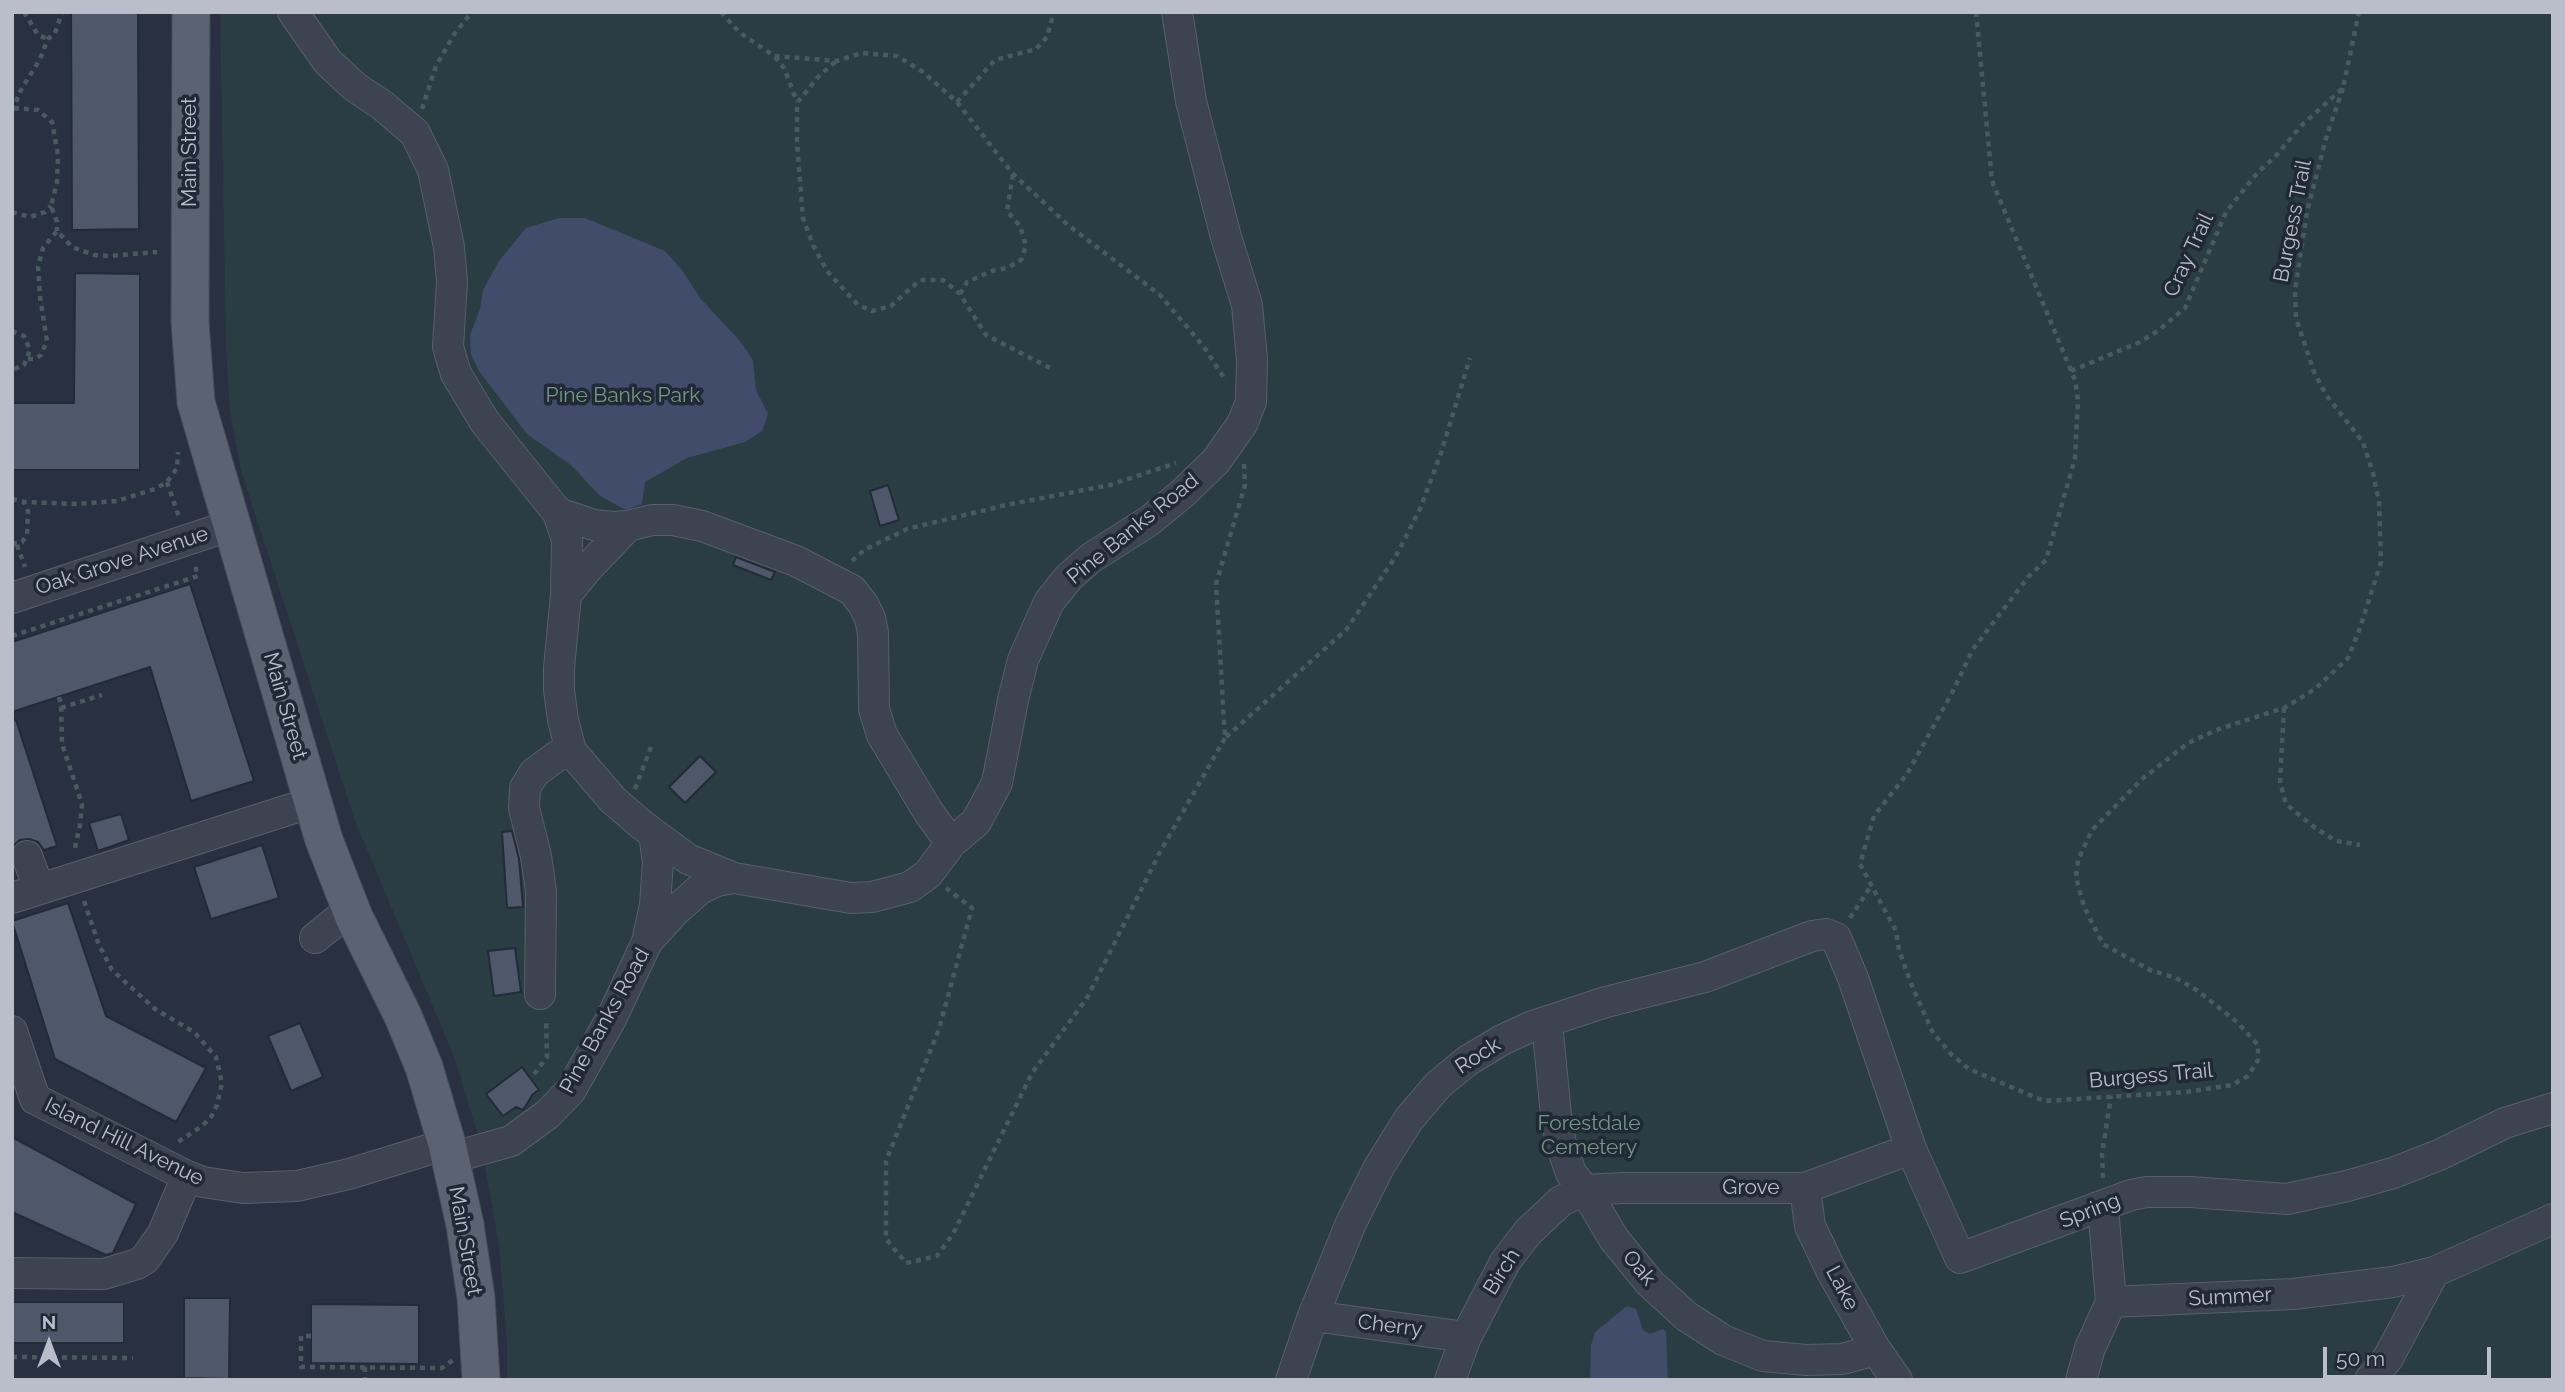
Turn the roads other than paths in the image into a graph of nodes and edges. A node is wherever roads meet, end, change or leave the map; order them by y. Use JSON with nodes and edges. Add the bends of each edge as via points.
{"nodes":[{"id":1,"x":191,"y":12,"type":"edge"},
{"id":2,"x":293,"y":12,"type":"edge"},
{"id":3,"x":1177,"y":12,"type":"edge"},
{"id":4,"x":558,"y":513,"type":"junction"},
{"id":5,"x":232,"y":525,"type":"junction"},
{"id":6,"x":628,"y":526,"type":"junction"},
{"id":7,"x":566,"y":595,"type":"junction"},
{"id":8,"x":12,"y":597,"type":"edge"},
{"id":9,"x":571,"y":751,"type":"junction"},
{"id":10,"x":313,"y":802,"type":"junction"},
{"id":11,"x":654,"y":834,"type":"junction"},
{"id":12,"x":951,"y":843,"type":"junction"},
{"id":13,"x":27,"y":856,"type":"dead end"},
{"id":14,"x":734,"y":878,"type":"junction"},
{"id":15,"x":25,"y":894,"type":"edge"},
{"id":16,"x":351,"y":909,"type":"junction"},
{"id":17,"x":315,"y":938,"type":"dead end"},
{"id":18,"x":1836,"y":938,"type":"joint"},
{"id":19,"x":647,"y":942,"type":"junction"},
{"id":20,"x":540,"y":993,"type":"road end"},
{"id":21,"x":1547,"y":1023,"type":"junction"},
{"id":22,"x":12,"y":1031,"type":"edge"},
{"id":23,"x":24,"y":1103,"type":"edge"},
{"id":24,"x":2553,"y":1108,"type":"edge"},
{"id":25,"x":1911,"y":1149,"type":"junction"},
{"id":26,"x":449,"y":1151,"type":"junction"},
{"id":27,"x":175,"y":1170,"type":"junction"},
{"id":28,"x":1805,"y":1188,"type":"junction"},
{"id":29,"x":1585,"y":1190,"type":"junction"},
{"id":30,"x":2103,"y":1207,"type":"junction"},
{"id":31,"x":2553,"y":1219,"type":"edge"},
{"id":32,"x":2434,"y":1272,"type":"junction"},
{"id":33,"x":12,"y":1273,"type":"edge"},
{"id":34,"x":2111,"y":1302,"type":"junction"},
{"id":35,"x":1313,"y":1316,"type":"junction"},
{"id":36,"x":1466,"y":1337,"type":"junction"},
{"id":37,"x":1876,"y":1350,"type":"junction"},
{"id":38,"x":467,"y":1370,"type":"edge"},
{"id":39,"x":2387,"y":1372,"type":"edge"},
{"id":40,"x":1291,"y":1380,"type":"edge"},
{"id":41,"x":1450,"y":1380,"type":"edge"},
{"id":42,"x":1897,"y":1380,"type":"edge"},
{"id":43,"x":2081,"y":1380,"type":"edge"}],
"edges":[{"from":1,"to":5,"type":"main road","name":"Main Street","via":[[192,362],[196,402]]},
{"from":2,"to":4,"type":"street","via":[[328,62],[415,133],[433,170],[450,247],[448,347],[456,374],[485,422]]},
{"from":3,"to":12,"type":"street","name":"Pine Banks Road","via":[[1191,101],[1247,305],[1251,402],[1216,461],[1149,521],[1091,558],[1049,602],[1023,660],[997,783],[976,822]]},
{"from":4,"to":6,"type":"street","via":[[594,525]]},
{"from":4,"to":7,"type":"street","via":[[567,540]]},
{"from":5,"to":8,"type":"street","name":"Oak Grove Avenue"},
{"from":5,"to":10,"type":"main road","name":"Main Street"},
{"from":6,"to":7,"type":"street"},
{"from":6,"to":12,"type":"street","via":[[652,520],[702,526],[786,556],[852,590],[870,618],[874,709],[882,735]]},
{"from":7,"to":9,"type":"street","via":[[559,679]]},
{"from":9,"to":11,"type":"street","via":[[627,813]]},
{"from":9,"to":20,"type":"street","via":[[534,773],[525,788],[524,808],[541,891]]},
{"from":10,"to":15,"type":"street"},
{"from":10,"to":16,"type":"main road","name":"Main Street"},
{"from":11,"to":14,"type":"street","via":[[688,859]]},
{"from":11,"to":19,"type":"street","via":[[658,862]]},
{"from":12,"to":14,"type":"street","name":"Pine Banks Road","via":[[928,874],[892,893],[851,898]]},
{"from":13,"to":15,"type":"street"},
{"from":14,"to":19,"type":"street","name":"Pine Banks Road","via":[[701,889]]},
{"from":16,"to":17,"type":"street"},
{"from":16,"to":26,"type":"main road","name":"Main Street","via":[[424,1067]]},
{"from":18,"to":21,"type":"street","name":"Rock","via":[[1812,936],[1705,977],[1606,1002]]},
{"from":18,"to":25,"type":"street","name":"Spring"},
{"from":19,"to":26,"type":"street","name":"Pine Banks Road","via":[[570,1090],[548,1114],[511,1141]]},
{"from":21,"to":29,"type":"street","name":"Oak","via":[[1561,1144],[1571,1173]]},
{"from":21,"to":35,"type":"street","name":"Rock","via":[[1502,1040],[1467,1061],[1438,1085],[1409,1119],[1356,1212]]},
{"from":22,"to":23,"type":"street","name":"Island Hill Avenue"},
{"from":23,"to":27,"type":"street","name":"Island Hill Avenue"},
{"from":24,"to":30,"type":"street","name":"Spring","via":[[2505,1123],[2393,1173],[2347,1186],[2287,1199],[2147,1192]]},
{"from":25,"to":28,"type":"street","name":"Grove"},
{"from":25,"to":30,"type":"street","name":"Spring","via":[[1960,1258]]},
{"from":26,"to":27,"type":"street","name":"Island Hill Avenue","via":[[276,1189],[226,1187]]},
{"from":26,"to":38,"type":"main road","name":"Main Street","via":[[476,1298]]},
{"from":27,"to":33,"type":"street","via":[[163,1234],[145,1259],[115,1272]]},
{"from":28,"to":29,"type":"street","name":"Grove"},
{"from":28,"to":37,"type":"street","name":"Lake","via":[[1810,1226]]},
{"from":29,"to":36,"type":"street","name":"Birch","via":[[1561,1201],[1528,1232],[1505,1262]]},
{"from":29,"to":37,"type":"street","name":"Oak","via":[[1614,1239],[1650,1283],[1686,1316],[1723,1340],[1763,1356],[1806,1360],[1842,1359]]},
{"from":30,"to":34,"type":"street"},
{"from":31,"to":32,"type":"street"},
{"from":32,"to":34,"type":"street","name":"Summer","via":[[2393,1282],[2293,1294]]},
{"from":32,"to":39,"type":"street"},
{"from":34,"to":43,"type":"street"},
{"from":35,"to":36,"type":"street","name":"Cherry"},
{"from":35,"to":40,"type":"street","name":"Rock"},
{"from":36,"to":41,"type":"street","name":"Birch"},
{"from":37,"to":42,"type":"street","name":"Lake"}]}
